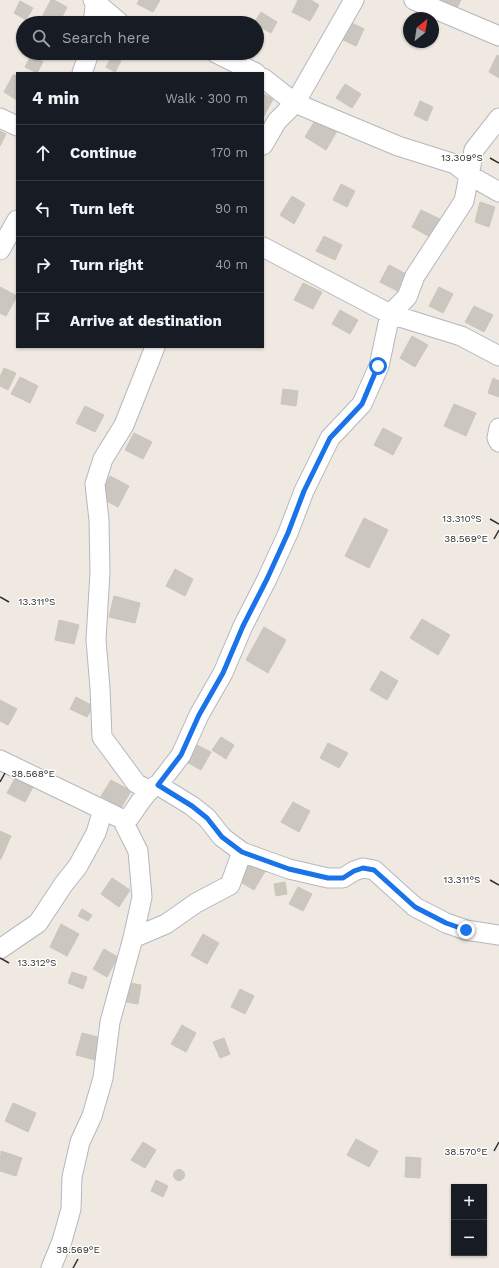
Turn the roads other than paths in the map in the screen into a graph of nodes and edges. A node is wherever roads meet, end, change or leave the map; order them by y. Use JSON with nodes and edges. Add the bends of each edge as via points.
{"nodes":[{"id":1,"x":95,"y":0,"type":"edge"},
{"id":2,"x":354,"y":0,"type":"edge"},
{"id":3,"x":414,"y":0,"type":"edge"},
{"id":4,"x":94,"y":16,"type":"edge"},
{"id":5,"x":112,"y":16,"type":"edge"},
{"id":6,"x":499,"y":36,"type":"edge"},
{"id":7,"x":87,"y":60,"type":"edge"},
{"id":8,"x":230,"y":60,"type":"edge"},
{"id":9,"x":82,"y":72,"type":"edge"},
{"id":10,"x":254,"y":72,"type":"edge"},
{"id":11,"x":264,"y":79,"type":"edge"},
{"id":12,"x":295,"y":103,"type":"junction"},
{"id":13,"x":0,"y":118,"type":"edge"},
{"id":14,"x":499,"y":118,"type":"edge"},
{"id":15,"x":16,"y":126,"type":"edge"},
{"id":16,"x":264,"y":143,"type":"edge"},
{"id":17,"x":469,"y":175,"type":"junction"},
{"id":18,"x":499,"y":192,"type":"edge"},
{"id":19,"x":16,"y":222,"type":"edge"},
{"id":20,"x":264,"y":248,"type":"edge"},
{"id":21,"x":0,"y":250,"type":"edge"},
{"id":22,"x":390,"y":314,"type":"junction"},
{"id":23,"x":155,"y":348,"type":"edge"},
{"id":24,"x":499,"y":356,"type":"edge"},
{"id":25,"x":499,"y":428,"type":"edge"},
{"id":26,"x":499,"y":442,"type":"edge"},
{"id":27,"x":0,"y":760,"type":"edge"},
{"id":28,"x":154,"y":788,"type":"junction"},
{"id":29,"x":103,"y":810,"type":"junction"},
{"id":30,"x":122,"y":819,"type":"junction"},
{"id":31,"x":242,"y":852,"type":"junction"},
{"id":32,"x":499,"y":935,"type":"edge"},
{"id":33,"x":133,"y":938,"type":"junction"},
{"id":34,"x":0,"y":949,"type":"edge"},
{"id":35,"x":51,"y":1268,"type":"edge"}],
"edges":[{"from":1,"to":4,"type":"street"},
{"from":1,"to":5,"type":"street"},
{"from":2,"to":12,"type":"street"},
{"from":3,"to":6,"type":"street"},
{"from":7,"to":9,"type":"street"},
{"from":8,"to":10,"type":"street"},
{"from":11,"to":12,"type":"street"},
{"from":12,"to":16,"type":"street","via":[[277,121]]},
{"from":12,"to":17,"type":"street","via":[[398,146],[455,164]]},
{"from":13,"to":15,"type":"street"},
{"from":14,"to":17,"type":"street","via":[[474,150]]},
{"from":17,"to":18,"type":"street"},
{"from":17,"to":22,"type":"street","via":[[464,201],[415,276],[406,297]]},
{"from":19,"to":21,"type":"street"},
{"from":20,"to":22,"type":"street"},
{"from":22,"to":24,"type":"street","via":[[460,336]]},
{"from":22,"to":28,"type":"street","via":[[378,366],[362,404],[330,438],[223,673],[199,715],[181,755]]},
{"from":23,"to":28,"type":"street","via":[[124,425],[103,459],[95,484],[100,572],[96,640],[102,736],[136,782]]},
{"from":25,"to":26,"type":"street"},
{"from":27,"to":29,"type":"street"},
{"from":28,"to":30,"type":"street","via":[[129,818]]},
{"from":28,"to":31,"type":"street","via":[[192,806],[207,818],[222,837]]},
{"from":29,"to":30,"type":"street"},
{"from":29,"to":34,"type":"street","via":[[96,833],[78,866],[38,923]]},
{"from":30,"to":33,"type":"street","via":[[138,851],[142,897]]},
{"from":31,"to":32,"type":"street","via":[[289,869],[328,878],[343,878],[363,868],[374,870],[415,907],[466,930]]},
{"from":31,"to":33,"type":"street","via":[[230,885],[196,903],[166,924]]},
{"from":33,"to":35,"type":"street","via":[[110,1022],[103,1078],[92,1116],[80,1142],[72,1177],[71,1209]]}]}
